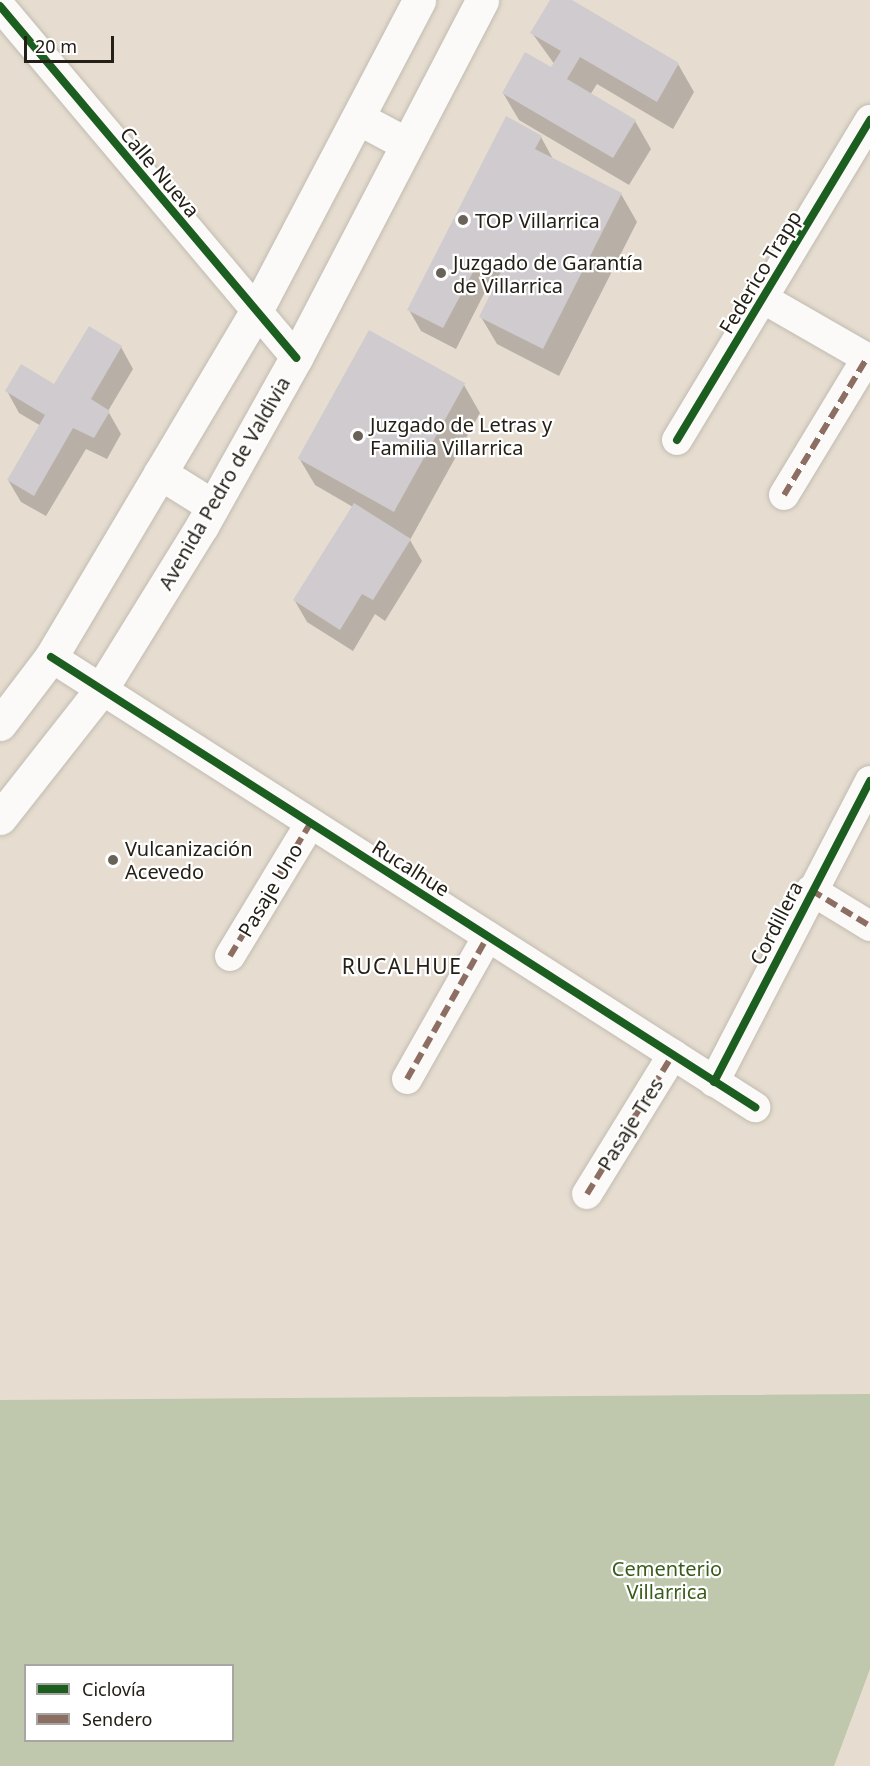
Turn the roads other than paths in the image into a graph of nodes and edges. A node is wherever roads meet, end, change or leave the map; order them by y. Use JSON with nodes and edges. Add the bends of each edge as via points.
{"nodes":[{"id":1,"x":419,"y":0,"type":"edge"},
{"id":2,"x":482,"y":0,"type":"edge"},
{"id":3,"x":0,"y":6,"type":"edge"},
{"id":4,"x":358,"y":118,"type":"junction"},
{"id":5,"x":870,"y":120,"type":"edge"},
{"id":6,"x":407,"y":144,"type":"junction"},
{"id":7,"x":764,"y":299,"type":"junction"},
{"id":8,"x":255,"y":313,"type":"junction"},
{"id":9,"x":296,"y":358,"type":"junction"},
{"id":10,"x":868,"y":359,"type":"edge"},
{"id":11,"x":677,"y":440,"type":"dead end"},
{"id":12,"x":160,"y":472,"type":"junction"},
{"id":13,"x":784,"y":495,"type":"dead end"},
{"id":14,"x":213,"y":506,"type":"junction"},
{"id":15,"x":51,"y":657,"type":"junction"},
{"id":16,"x":100,"y":692,"type":"junction"},
{"id":17,"x":0,"y":724,"type":"edge"},
{"id":18,"x":870,"y":781,"type":"edge"},
{"id":19,"x":0,"y":818,"type":"edge"},
{"id":20,"x":310,"y":824,"type":"junction"},
{"id":21,"x":811,"y":890,"type":"junction"},
{"id":22,"x":870,"y":926,"type":"edge"},
{"id":23,"x":488,"y":936,"type":"junction"},
{"id":24,"x":230,"y":956,"type":"dead end"},
{"id":25,"x":673,"y":1054,"type":"junction"},
{"id":26,"x":407,"y":1079,"type":"dead end"},
{"id":27,"x":714,"y":1082,"type":"junction"},
{"id":28,"x":755,"y":1107,"type":"dead end"},
{"id":29,"x":587,"y":1194,"type":"dead end"}],
"edges":[{"from":1,"to":4,"type":"main road"},
{"from":2,"to":6,"type":"main road","name":"Avenida Pedro de Valdivia"},
{"from":3,"to":8,"type":"street","name":"Calle Nueva"},
{"from":4,"to":6,"type":"main road"},
{"from":4,"to":8,"type":"main road"},
{"from":5,"to":7,"type":"street","name":"Federico Trapp"},
{"from":6,"to":9,"type":"main road","name":"Avenida Pedro de Valdivia"},
{"from":7,"to":10,"type":"street"},
{"from":7,"to":11,"type":"street","name":"Federico Trapp"},
{"from":8,"to":9,"type":"street","name":"Calle Nueva"},
{"from":8,"to":12,"type":"main road"},
{"from":9,"to":14,"type":"main road","name":"Avenida Pedro de Valdivia"},
{"from":10,"to":13,"type":"street"},
{"from":12,"to":14,"type":"main road"},
{"from":12,"to":15,"type":"main road"},
{"from":14,"to":16,"type":"main road","name":"Avenida Pedro de Valdivia"},
{"from":15,"to":16,"type":"street","name":"Rucalhue"},
{"from":15,"to":17,"type":"main road"},
{"from":16,"to":19,"type":"main road","name":"Avenida Pedro de Valdivia"},
{"from":16,"to":20,"type":"street","name":"Rucalhue"},
{"from":18,"to":21,"type":"street","name":"Cordillera"},
{"from":20,"to":23,"type":"street","name":"Rucalhue"},
{"from":20,"to":24,"type":"street","name":"Pasaje Uno"},
{"from":21,"to":22,"type":"street"},
{"from":21,"to":27,"type":"street","name":"Cordillera"},
{"from":23,"to":25,"type":"street","name":"Rucalhue"},
{"from":23,"to":26,"type":"street"},
{"from":25,"to":27,"type":"street","name":"Rucalhue"},
{"from":25,"to":29,"type":"street","name":"Pasaje Tres"},
{"from":27,"to":28,"type":"street","name":"Rucalhue"}]}
